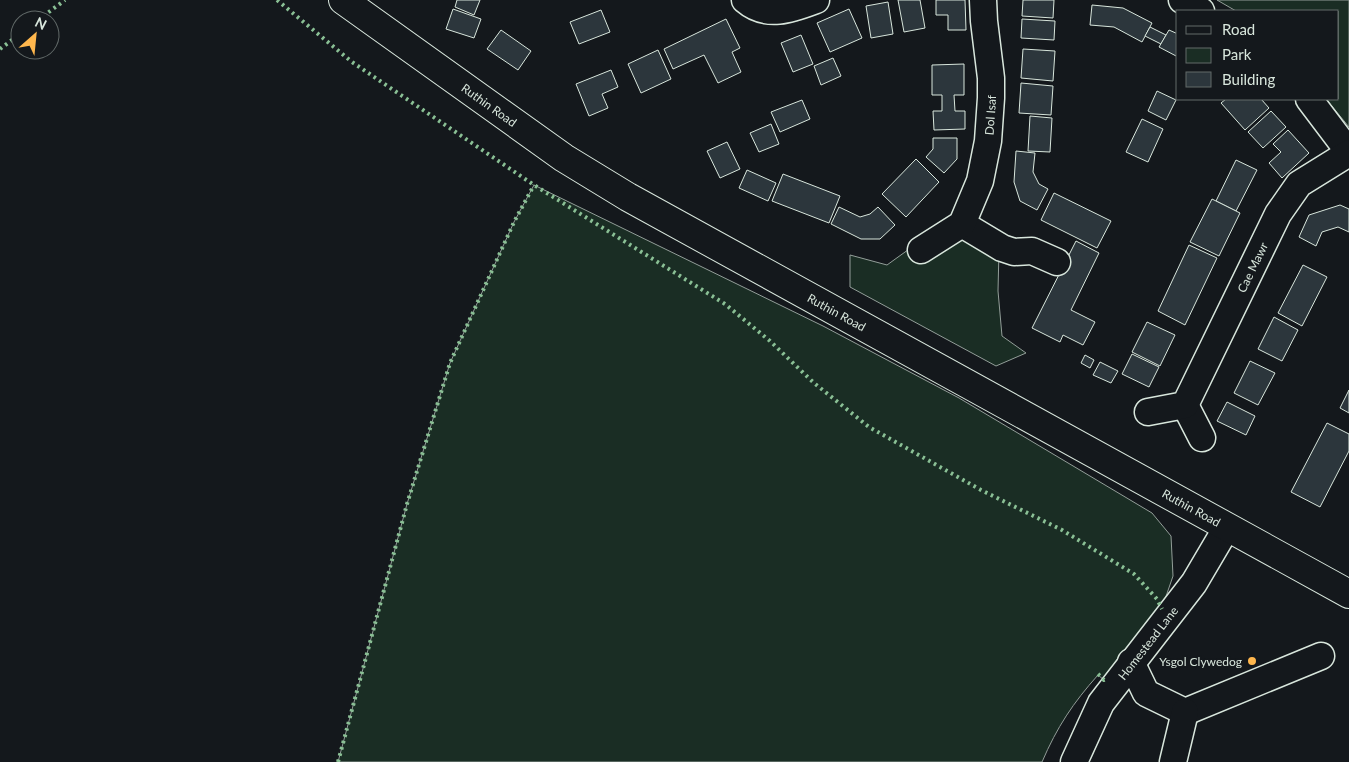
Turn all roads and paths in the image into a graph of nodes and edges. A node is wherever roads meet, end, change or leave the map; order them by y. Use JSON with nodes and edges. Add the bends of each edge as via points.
{"nodes":[{"id":1,"x":343,"y":0,"type":"edge"},
{"id":2,"x":745,"y":0,"type":"edge"},
{"id":3,"x":816,"y":0,"type":"edge"},
{"id":4,"x":984,"y":0,"type":"edge"},
{"id":5,"x":1182,"y":0,"type":"edge"},
{"id":6,"x":1199,"y":10,"type":"edge"},
{"id":7,"x":1310,"y":100,"type":"edge"},
{"id":8,"x":1349,"y":152,"type":"edge"},
{"id":9,"x":962,"y":224,"type":"junction"},
{"id":10,"x":921,"y":250,"type":"dead end"},
{"id":11,"x":1057,"y":262,"type":"dead end"},
{"id":12,"x":1185,"y":405,"type":"junction"},
{"id":13,"x":1148,"y":412,"type":"dead end"},
{"id":14,"x":1202,"y":438,"type":"dead end"},
{"id":15,"x":1227,"y":527,"type":"junction"},
{"id":16,"x":1349,"y":594,"type":"edge"},
{"id":17,"x":1321,"y":656,"type":"dead end"},
{"id":18,"x":1131,"y":662,"type":"junction"},
{"id":19,"x":1185,"y":712,"type":"junction"},
{"id":20,"x":1074,"y":762,"type":"edge"},
{"id":21,"x":1173,"y":762,"type":"edge"}],
"edges":[{"from":1,"to":15,"type":"main road","name":"Ruthin Road","via":[[564,158],[628,197]]},
{"from":2,"to":3,"type":"street","via":[[761,10],[788,10]]},
{"from":4,"to":9,"type":"street","name":"Dol Isaf","via":[[991,78],[988,141],[980,181]]},
{"from":5,"to":6,"type":"street"},
{"from":7,"to":8,"type":"street"},
{"from":8,"to":12,"type":"street","name":"Cae Mawr","via":[[1299,184],[1278,214]]},
{"from":9,"to":10,"type":"street"},
{"from":9,"to":11,"type":"street","via":[[1002,248],[1032,252]]},
{"from":12,"to":13,"type":"street"},
{"from":12,"to":14,"type":"street"},
{"from":15,"to":16,"type":"main road","name":"Ruthin Road"},
{"from":15,"to":18,"type":"street","name":"Homestead Lane","via":[[1194,583]]},
{"from":17,"to":19,"type":"street"},
{"from":18,"to":19,"type":"street","via":[[1146,693]]},
{"from":18,"to":20,"type":"street","name":"Homestead Lane","via":[[1101,703]]},
{"from":19,"to":21,"type":"street"}]}
